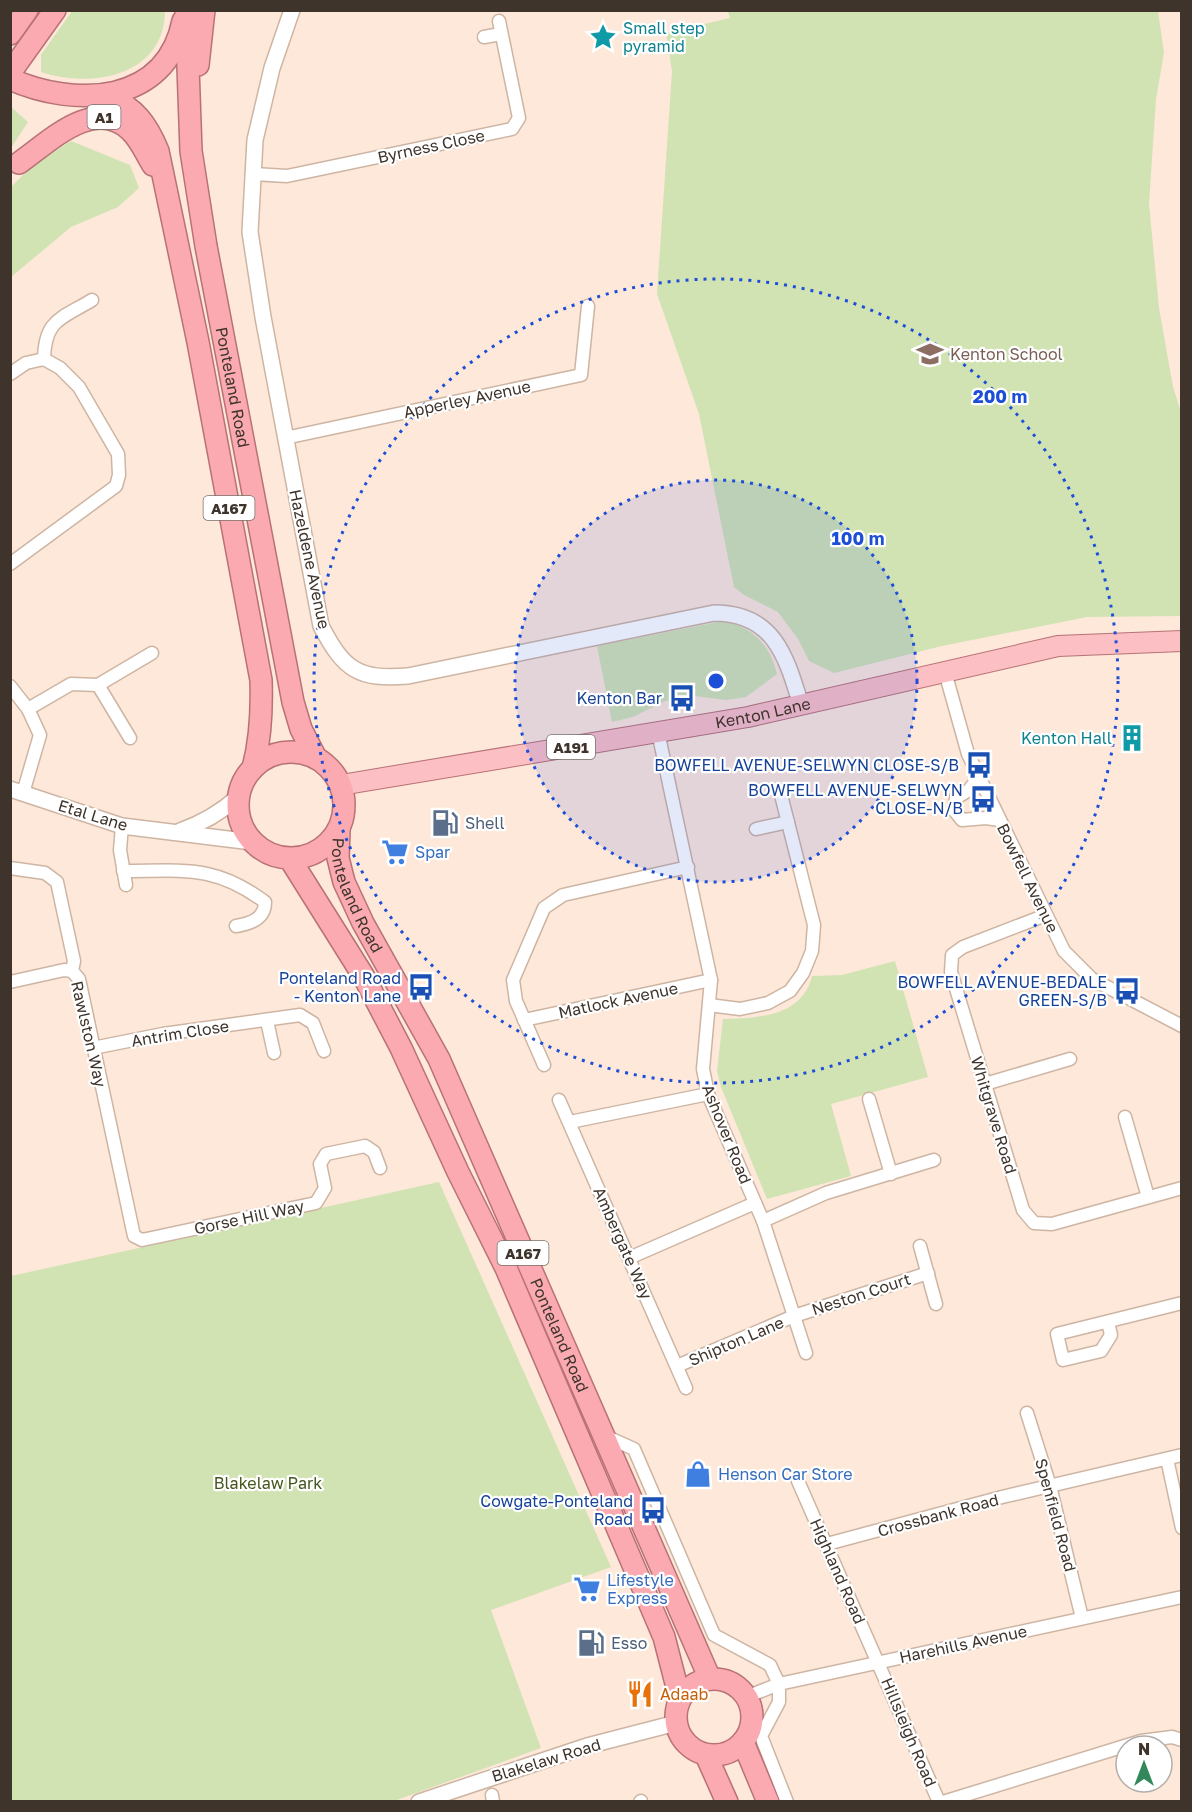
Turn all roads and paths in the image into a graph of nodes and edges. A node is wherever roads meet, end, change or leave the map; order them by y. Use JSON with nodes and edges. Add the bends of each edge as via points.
{"nodes":[{"id":1,"x":27,"y":10,"type":"edge"},
{"id":2,"x":55,"y":10,"type":"edge"},
{"id":3,"x":185,"y":10,"type":"edge"},
{"id":4,"x":204,"y":10,"type":"edge"},
{"id":5,"x":292,"y":10,"type":"edge"},
{"id":6,"x":499,"y":21,"type":"dead end"},
{"id":7,"x":10,"y":34,"type":"edge"},
{"id":8,"x":501,"y":34,"type":"junction"},
{"id":9,"x":484,"y":37,"type":"dead end"},
{"id":10,"x":10,"y":73,"type":"edge"},
{"id":11,"x":10,"y":79,"type":"edge"},
{"id":12,"x":101,"y":97,"type":"junction"},
{"id":13,"x":190,"y":128,"type":"junction"},
{"id":14,"x":15,"y":168,"type":"edge"},
{"id":15,"x":252,"y":174,"type":"junction"},
{"id":16,"x":166,"y":188,"type":"junction"},
{"id":17,"x":92,"y":300,"type":"dead end"},
{"id":18,"x":588,"y":306,"type":"dead end"},
{"id":19,"x":44,"y":359,"type":"junction"},
{"id":20,"x":10,"y":374,"type":"edge"},
{"id":21,"x":285,"y":438,"type":"junction"},
{"id":22,"x":10,"y":564,"type":"edge"},
{"id":23,"x":1182,"y":641,"type":"edge"},
{"id":24,"x":152,"y":653,"type":"dead end"},
{"id":25,"x":945,"y":672,"type":"junction"},
{"id":26,"x":98,"y":685,"type":"junction"},
{"id":27,"x":10,"y":686,"type":"edge"},
{"id":28,"x":801,"y":705,"type":"junction"},
{"id":29,"x":28,"y":709,"type":"junction"},
{"id":30,"x":658,"y":732,"type":"junction"},
{"id":31,"x":130,"y":738,"type":"dead end"},
{"id":32,"x":316,"y":758,"type":"junction"},
{"id":33,"x":253,"y":768,"type":"junction"},
{"id":34,"x":979,"y":777,"type":"junction"},
{"id":35,"x":341,"y":786,"type":"junction"},
{"id":36,"x":17,"y":791,"type":"edge"},
{"id":37,"x":780,"y":791,"type":"dead end"},
{"id":38,"x":238,"y":797,"type":"junction"},
{"id":39,"x":1000,"y":820,"type":"junction"},
{"id":40,"x":788,"y":822,"type":"junction"},
{"id":41,"x":122,"y":826,"type":"junction"},
{"id":42,"x":756,"y":829,"type":"dead end"},
{"id":43,"x":339,"y":830,"type":"junction"},
{"id":44,"x":178,"y":832,"type":"junction"},
{"id":45,"x":252,"y":842,"type":"junction"},
{"id":46,"x":290,"y":859,"type":"junction"},
{"id":47,"x":688,"y":867,"type":"junction"},
{"id":48,"x":10,"y":868,"type":"edge"},
{"id":49,"x":123,"y":871,"type":"junction"},
{"id":50,"x":126,"y":885,"type":"dead end"},
{"id":51,"x":1046,"y":915,"type":"junction"},
{"id":52,"x":236,"y":926,"type":"dead end"},
{"id":53,"x":72,"y":971,"type":"junction"},
{"id":54,"x":711,"y":980,"type":"junction"},
{"id":55,"x":10,"y":982,"type":"edge"},
{"id":56,"x":709,"y":1005,"type":"junction"},
{"id":57,"x":524,"y":1020,"type":"junction"},
{"id":58,"x":267,"y":1021,"type":"junction"},
{"id":59,"x":1181,"y":1025,"type":"edge"},
{"id":60,"x":93,"y":1048,"type":"junction"},
{"id":61,"x":324,"y":1051,"type":"dead end"},
{"id":62,"x":274,"y":1053,"type":"dead end"},
{"id":63,"x":1070,"y":1059,"type":"dead end"},
{"id":64,"x":544,"y":1065,"type":"dead end"},
{"id":65,"x":985,"y":1084,"type":"junction"},
{"id":66,"x":708,"y":1094,"type":"junction"},
{"id":67,"x":869,"y":1099,"type":"dead end"},
{"id":68,"x":559,"y":1100,"type":"dead end"},
{"id":69,"x":1125,"y":1117,"type":"dead end"},
{"id":70,"x":570,"y":1122,"type":"junction"},
{"id":71,"x":934,"y":1160,"type":"dead end"},
{"id":72,"x":380,"y":1168,"type":"dead end"},
{"id":73,"x":891,"y":1174,"type":"junction"},
{"id":74,"x":1182,"y":1188,"type":"edge"},
{"id":75,"x":1148,"y":1197,"type":"junction"},
{"id":76,"x":755,"y":1203,"type":"junction"},
{"id":77,"x":763,"y":1221,"type":"junction"},
{"id":78,"x":134,"y":1236,"type":"joint"},
{"id":79,"x":920,"y":1246,"type":"dead end"},
{"id":80,"x":629,"y":1257,"type":"junction"},
{"id":81,"x":928,"y":1273,"type":"junction"},
{"id":82,"x":1182,"y":1303,"type":"edge"},
{"id":83,"x":936,"y":1304,"type":"dead end"},
{"id":84,"x":794,"y":1316,"type":"junction"},
{"id":85,"x":1108,"y":1322,"type":"dead end"},
{"id":86,"x":806,"y":1353,"type":"dead end"},
{"id":87,"x":677,"y":1366,"type":"junction"},
{"id":88,"x":686,"y":1388,"type":"dead end"},
{"id":89,"x":1027,"y":1413,"type":"dead end"},
{"id":90,"x":604,"y":1436,"type":"junction"},
{"id":91,"x":1182,"y":1455,"type":"edge"},
{"id":92,"x":1167,"y":1459,"type":"junction"},
{"id":93,"x":798,"y":1480,"type":"dead end"},
{"id":94,"x":1050,"y":1486,"type":"junction"},
{"id":95,"x":1182,"y":1528,"type":"edge"},
{"id":96,"x":827,"y":1544,"type":"junction"},
{"id":97,"x":1182,"y":1597,"type":"edge"},
{"id":98,"x":1082,"y":1618,"type":"junction"},
{"id":99,"x":879,"y":1662,"type":"junction"},
{"id":100,"x":710,"y":1679,"type":"junction"},
{"id":101,"x":779,"y":1684,"type":"junction"},
{"id":102,"x":746,"y":1697,"type":"junction"},
{"id":103,"x":680,"y":1699,"type":"junction"},
{"id":104,"x":676,"y":1723,"type":"junction"},
{"id":105,"x":1182,"y":1740,"type":"edge"},
{"id":106,"x":743,"y":1742,"type":"junction"},
{"id":107,"x":706,"y":1755,"type":"junction"},
{"id":108,"x":419,"y":1802,"type":"edge"},
{"id":109,"x":727,"y":1802,"type":"edge"},
{"id":110,"x":768,"y":1802,"type":"edge"},
{"id":111,"x":787,"y":1802,"type":"edge"},
{"id":112,"x":941,"y":1802,"type":"edge"}],
"edges":[{"from":1,"to":7,"type":"highway"},
{"from":2,"to":10,"type":"highway"},
{"from":3,"to":12,"type":"highway","via":[[182,29],[161,64],[146,78]]},
{"from":3,"to":13,"type":"highway","name":"Ponteland Road","number":"A167"},
{"from":4,"to":13,"type":"highway"},
{"from":5,"to":15,"type":"street","name":"Hazeldene Avenue","via":[[272,68],[255,140]]},
{"from":6,"to":8,"type":"street","name":"Byrness Close"},
{"from":8,"to":9,"type":"street"},
{"from":8,"to":15,"type":"street","name":"Byrness Close","via":[[519,118],[512,129],[287,176]]},
{"from":11,"to":12,"type":"highway","via":[[58,94]]},
{"from":12,"to":14,"type":"highway","number":"A1","via":[[62,116]]},
{"from":12,"to":16,"type":"highway","name":"Ponteland Road","number":"A167","via":[[125,104],[138,114],[158,151]]},
{"from":13,"to":32,"type":"highway","name":"Ponteland Road","number":"A167","via":[[206,246],[291,693]]},
{"from":14,"to":16,"type":"highway","number":"A1","via":[[82,120],[104,117],[121,123],[135,135]]},
{"from":15,"to":21,"type":"street","name":"Hazeldene Avenue","via":[[250,232],[254,268]]},
{"from":16,"to":33,"type":"highway","name":"Ponteland Road","number":"A167","via":[[261,680],[262,710]]},
{"from":17,"to":19,"type":"street","via":[[53,324],[45,337]]},
{"from":18,"to":21,"type":"street","name":"Apperley Avenue","via":[[581,375]]},
{"from":19,"to":20,"type":"street","via":[[26,363]]},
{"from":19,"to":22,"type":"street","via":[[79,387],[118,454],[119,475],[116,486]]},
{"from":21,"to":28,"type":"street","name":"Hazeldene Avenue","via":[[321,626],[333,649],[352,668],[378,678],[408,676],[714,613],[730,613],[761,626],[774,638],[784,654]]},
{"from":23,"to":25,"type":"main road","name":"Kenton Lane","number":"A191","via":[[1058,646]]},
{"from":24,"to":26,"type":"street"},
{"from":25,"to":28,"type":"main road","name":"Kenton Lane","number":"A191"},
{"from":25,"to":34,"type":"street","name":"Bowfell Avenue","via":[[958,724]]},
{"from":26,"to":29,"type":"street","via":[[71,684]]},
{"from":26,"to":31,"type":"street"},
{"from":27,"to":29,"type":"street"},
{"from":28,"to":30,"type":"main road","name":"Kenton Lane","number":"A191"},
{"from":29,"to":36,"type":"street","via":[[40,735]]},
{"from":30,"to":35,"type":"main road","name":"Kenton Lane","number":"A191"},
{"from":30,"to":47,"type":"street","name":"Ashover Road"},
{"from":32,"to":33,"type":"highway","via":[[289,752],[263,759]]},
{"from":32,"to":35,"type":"highway","number":"A167"},
{"from":33,"to":38,"type":"highway","number":"A167"},
{"from":34,"to":39,"type":"street","name":"Bowfell Avenue"},
{"from":34,"to":39,"type":"street","via":[[956,798],[954,810],[962,820]]},
{"from":35,"to":43,"type":"highway","number":"A167","via":[[344,808]]},
{"from":36,"to":41,"type":"street","name":"Etal Lane"},
{"from":37,"to":40,"type":"street"},
{"from":38,"to":44,"type":"street","name":"Etal Lane","via":[[200,824]]},
{"from":38,"to":45,"type":"highway","via":[[240,821]]},
{"from":39,"to":51,"type":"street","name":"Bowfell Avenue"},
{"from":40,"to":42,"type":"street"},
{"from":40,"to":56,"type":"street","via":[[814,925],[812,951],[803,973],[790,991],[768,1003],[740,1008]]},
{"from":41,"to":44,"type":"street","name":"Etal Lane"},
{"from":41,"to":49,"type":"street"},
{"from":43,"to":46,"type":"highway","via":[[324,848]]},
{"from":43,"to":90,"type":"highway","name":"Ponteland Road","number":"A167","via":[[338,858],[353,903],[439,1059]]},
{"from":44,"to":45,"type":"street","name":"Etal Lane"},
{"from":45,"to":46,"type":"highway","via":[[263,851]]},
{"from":46,"to":103,"type":"highway","name":"Ponteland Road","number":"A167","via":[[364,977],[506,1268],[664,1637]]},
{"from":47,"to":54,"type":"street","name":"Ashover Road"},
{"from":47,"to":57,"type":"street","via":[[563,895],[544,908],[513,980]]},
{"from":48,"to":53,"type":"street","name":"Rawlston Way","via":[[45,873],[57,882],[74,961]]},
{"from":49,"to":50,"type":"street"},
{"from":49,"to":52,"type":"street","via":[[198,871],[228,878],[264,902],[258,918]]},
{"from":51,"to":59,"type":"street","name":"Bowfell Avenue","via":[[1064,951],[1092,979]]},
{"from":51,"to":65,"type":"street","name":"Whitgrave Road","via":[[963,947],[952,955],[951,972]]},
{"from":53,"to":55,"type":"street"},
{"from":53,"to":60,"type":"street","name":"Rawlston Way","via":[[79,979]]},
{"from":54,"to":56,"type":"street","name":"Ashover Road"},
{"from":54,"to":57,"type":"street","name":"Matlock Avenue"},
{"from":56,"to":66,"type":"street","name":"Ashover Road","via":[[703,1069]]},
{"from":57,"to":64,"type":"street"},
{"from":58,"to":60,"type":"street","name":"Antrim Close"},
{"from":58,"to":61,"type":"street","name":"Antrim Close","via":[[300,1015],[313,1023]]},
{"from":58,"to":62,"type":"street"},
{"from":60,"to":78,"type":"street","name":"Rawlston Way"},
{"from":63,"to":65,"type":"street"},
{"from":65,"to":75,"type":"street","name":"Whitgrave Road","via":[[1023,1210],[1034,1223],[1052,1224]]},
{"from":66,"to":70,"type":"street"},
{"from":66,"to":76,"type":"street","name":"Ashover Road"},
{"from":67,"to":73,"type":"street"},
{"from":68,"to":70,"type":"street","name":"Ambergate Way"},
{"from":69,"to":75,"type":"street"},
{"from":70,"to":80,"type":"street","name":"Ambergate Way"},
{"from":71,"to":73,"type":"street"},
{"from":72,"to":78,"type":"street","name":"Gorse Hill Way","via":[[374,1152],[365,1146],[326,1154],[320,1164],[325,1188],[316,1203],[142,1240]]},
{"from":73,"to":77,"type":"street","via":[[826,1193]]},
{"from":74,"to":75,"type":"street","name":"Whitgrave Road"},
{"from":76,"to":77,"type":"street","name":"Ashover Road"},
{"from":76,"to":80,"type":"street"},
{"from":77,"to":84,"type":"street","name":"Ashover Road"},
{"from":79,"to":81,"type":"street","name":"Neston Court"},
{"from":80,"to":87,"type":"street","name":"Ambergate Way"},
{"from":81,"to":83,"type":"street","name":"Neston Court"},
{"from":81,"to":84,"type":"street","name":"Neston Court"},
{"from":82,"to":85,"type":"street"},
{"from":84,"to":86,"type":"street","name":"Ashover Road"},
{"from":84,"to":87,"type":"street","name":"Shipton Lane"},
{"from":87,"to":88,"type":"street","name":"Ambergate Way"},
{"from":89,"to":94,"type":"street","name":"Spenfield Road"},
{"from":90,"to":100,"type":"highway","name":"Ponteland Road","number":"A167"},
{"from":90,"to":101,"type":"street","via":[[634,1449],[714,1635],[770,1665]]},
{"from":91,"to":92,"type":"street","name":"Crossbank Road"},
{"from":92,"to":94,"type":"street","name":"Crossbank Road"},
{"from":92,"to":95,"type":"street"},
{"from":93,"to":96,"type":"street","name":"Highland Road"},
{"from":94,"to":96,"type":"street","name":"Crossbank Road"},
{"from":94,"to":98,"type":"street","name":"Spenfield Road"},
{"from":96,"to":99,"type":"street","name":"Highland Road"},
{"from":97,"to":98,"type":"street","name":"Harehills Avenue"},
{"from":98,"to":99,"type":"street","name":"Harehills Avenue"},
{"from":99,"to":101,"type":"street","name":"Harehills Avenue"},
{"from":99,"to":112,"type":"street","name":"Hillsleigh Road"},
{"from":100,"to":102,"type":"highway","via":[[723,1680]]},
{"from":100,"to":103,"type":"highway","via":[[688,1689]]},
{"from":101,"to":102,"type":"street","name":"Harehills Avenue"},
{"from":101,"to":111,"type":"street","via":[[779,1702],[762,1736]]},
{"from":102,"to":106,"type":"highway","via":[[752,1713]]},
{"from":103,"to":104,"type":"highway","name":"Ponteland Road","number":"A167"},
{"from":104,"to":107,"type":"highway","via":[[689,1746]]},
{"from":104,"to":108,"type":"street","name":"Blakelaw Road","via":[[587,1746]]},
{"from":105,"to":112,"type":"street","via":[[1172,1737],[1141,1741]]},
{"from":106,"to":107,"type":"highway","via":[[720,1755]]},
{"from":106,"to":110,"type":"highway"},
{"from":107,"to":109,"type":"highway"}]}
